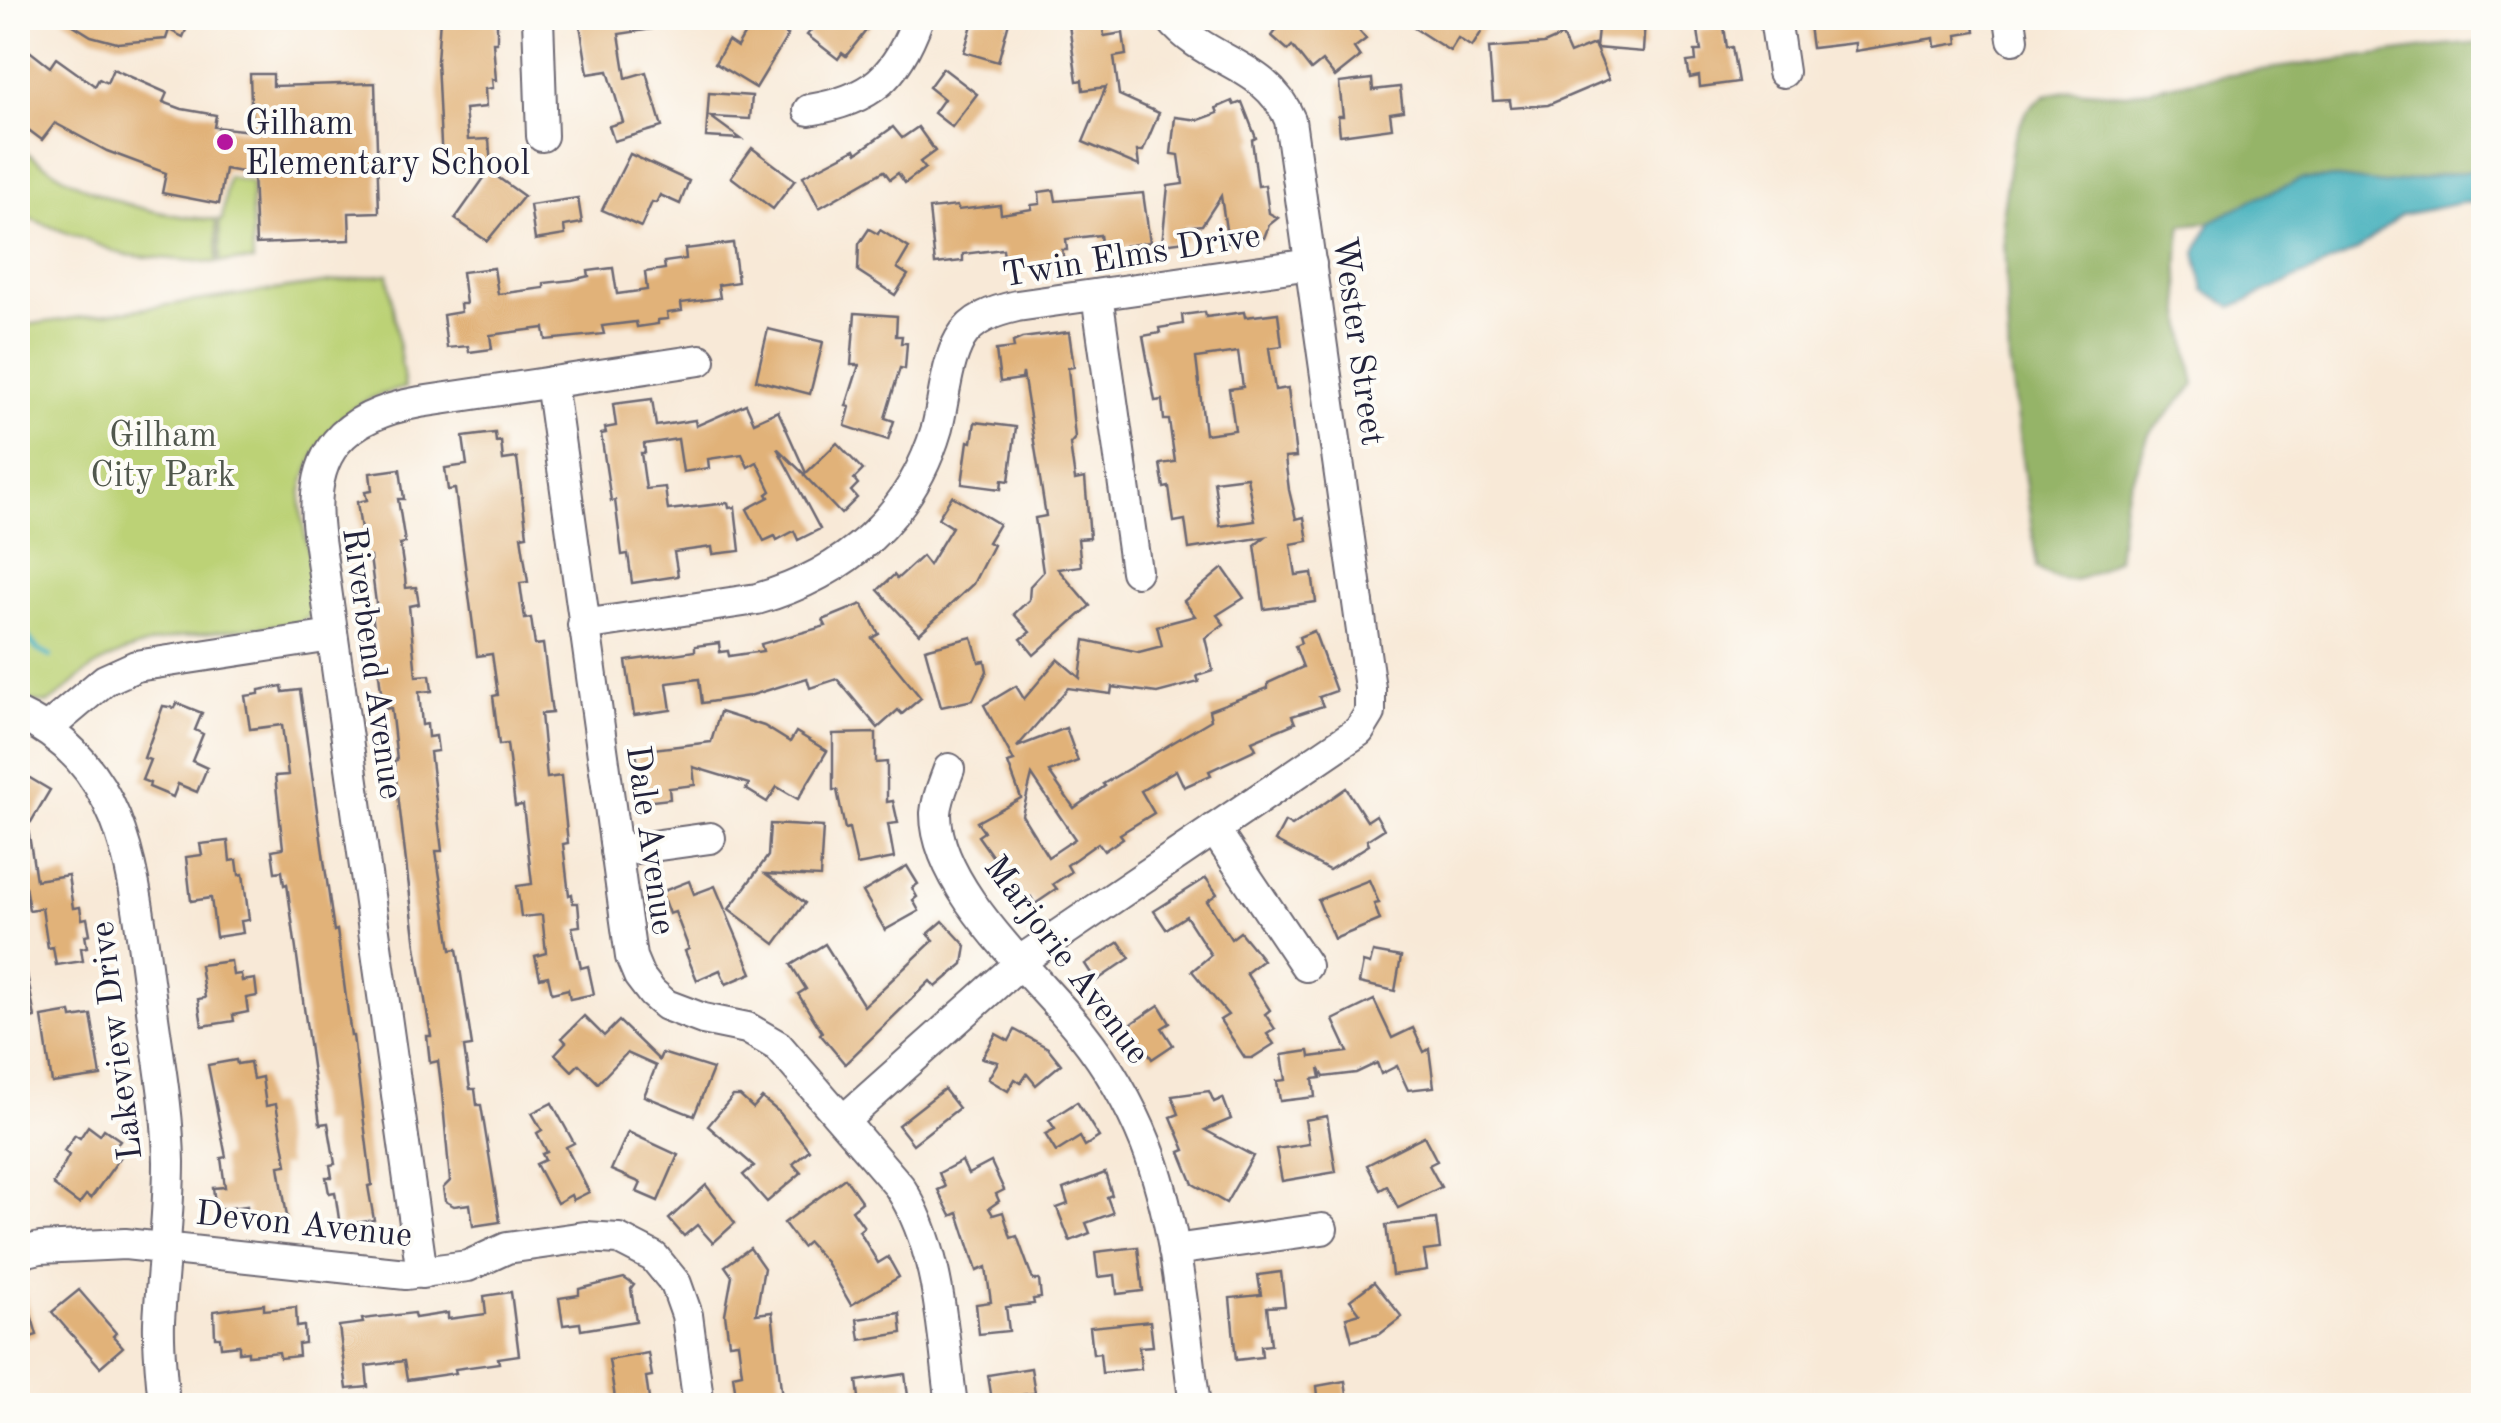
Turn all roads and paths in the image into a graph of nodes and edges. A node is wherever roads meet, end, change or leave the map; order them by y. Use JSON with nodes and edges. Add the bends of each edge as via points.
{"nodes":[{"id":1,"x":538,"y":18,"type":"edge"},
{"id":2,"x":918,"y":18,"type":"edge"},
{"id":3,"x":1170,"y":18,"type":"edge"},
{"id":4,"x":1775,"y":18,"type":"edge"},
{"id":5,"x":1783,"y":72,"type":"dead end"},
{"id":6,"x":809,"y":110,"type":"dead end"},
{"id":7,"x":542,"y":136,"type":"dead end"},
{"id":8,"x":1311,"y":264,"type":"junction"},
{"id":9,"x":1097,"y":295,"type":"junction"},
{"id":10,"x":700,"y":360,"type":"dead end"},
{"id":11,"x":551,"y":382,"type":"junction"},
{"id":12,"x":1136,"y":571,"type":"dead end"},
{"id":13,"x":584,"y":625,"type":"junction"},
{"id":14,"x":332,"y":636,"type":"junction"},
{"id":15,"x":18,"y":714,"type":"edge"},
{"id":16,"x":48,"y":728,"type":"junction"},
{"id":17,"x":950,"y":769,"type":"dead end"},
{"id":18,"x":1214,"y":829,"type":"junction"},
{"id":19,"x":710,"y":838,"type":"dead end"},
{"id":20,"x":616,"y":851,"type":"junction"},
{"id":21,"x":1019,"y":963,"type":"junction"},
{"id":22,"x":1306,"y":966,"type":"dead end"},
{"id":23,"x":844,"y":1120,"type":"junction"},
{"id":24,"x":1322,"y":1229,"type":"dead end"},
{"id":25,"x":165,"y":1247,"type":"junction"},
{"id":26,"x":1174,"y":1250,"type":"junction"},
{"id":27,"x":18,"y":1253,"type":"edge"},
{"id":28,"x":422,"y":1273,"type":"junction"},
{"id":29,"x":164,"y":1406,"type":"edge"},
{"id":30,"x":699,"y":1406,"type":"edge"},
{"id":31,"x":952,"y":1406,"type":"edge"},
{"id":32,"x":1195,"y":1406,"type":"edge"}],
"edges":[{"from":1,"to":7,"type":"street"},
{"from":2,"to":6,"type":"street","via":[[900,58],[877,86],[841,105]]},
{"from":3,"to":8,"type":"street","name":"Wester Street","via":[[1188,53],[1253,72],[1284,106],[1294,133]]},
{"from":4,"to":5,"type":"street"},
{"from":8,"to":9,"type":"street","name":"Twin Elms Drive"},
{"from":8,"to":18,"type":"street","name":"Wester Street","via":[[1370,713],[1359,731]]},
{"from":9,"to":12,"type":"street"},
{"from":9,"to":13,"type":"street","name":"Twin Elms Drive","via":[[1000,310],[960,338],[935,435],[911,488],[874,537],[847,559],[758,599]]},
{"from":10,"to":11,"type":"street","name":"Riverbend Avenue"},
{"from":11,"to":13,"type":"street","name":"Dale Avenue"},
{"from":11,"to":14,"type":"street","name":"Riverbend Avenue","via":[[393,408],[365,418],[338,441],[315,490]]},
{"from":13,"to":20,"type":"street","name":"Dale Avenue"},
{"from":14,"to":16,"type":"street","via":[[136,666],[105,680]]},
{"from":14,"to":28,"type":"street","name":"Riverbend Avenue"},
{"from":15,"to":16,"type":"street","name":"Lakeview Drive"},
{"from":16,"to":25,"type":"street","name":"Lakeview Drive","via":[[94,776],[130,865],[168,1120]]},
{"from":17,"to":21,"type":"street","name":"Marjorie Avenue","via":[[936,813],[947,856]]},
{"from":18,"to":21,"type":"street"},
{"from":18,"to":22,"type":"street"},
{"from":19,"to":20,"type":"street"},
{"from":20,"to":23,"type":"street","name":"Dale Avenue","via":[[632,957],[652,993],[686,1014],[763,1035]]},
{"from":21,"to":23,"type":"street"},
{"from":21,"to":26,"type":"street","name":"Marjorie Avenue","via":[[1080,1031],[1120,1090],[1157,1175]]},
{"from":23,"to":31,"type":"street","name":"Dale Avenue","via":[[899,1186],[921,1226]]},
{"from":24,"to":26,"type":"street"},
{"from":25,"to":27,"type":"street","name":"Devon Avenue","via":[[82,1245]]},
{"from":25,"to":28,"type":"street","name":"Devon Avenue"},
{"from":25,"to":29,"type":"street","name":"Lakeview Drive","via":[[159,1339]]},
{"from":26,"to":32,"type":"street","name":"Marjorie Avenue"},
{"from":28,"to":30,"type":"street","name":"Devon Avenue","via":[[468,1266],[507,1248],[586,1238],[637,1247],[667,1271],[683,1298]]}]}
